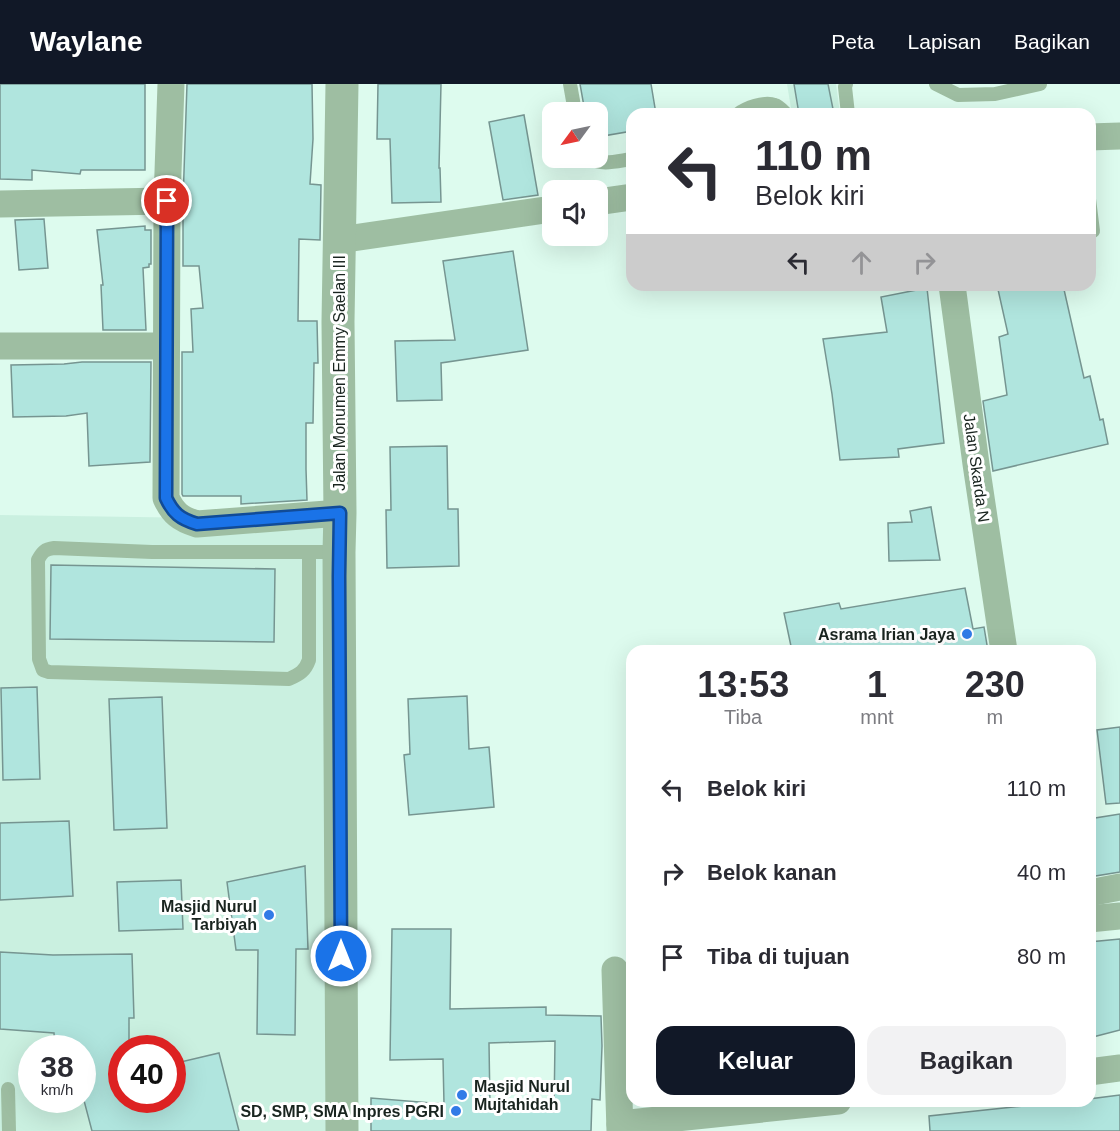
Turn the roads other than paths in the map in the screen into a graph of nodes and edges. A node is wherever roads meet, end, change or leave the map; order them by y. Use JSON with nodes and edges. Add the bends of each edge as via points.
{"nodes":[{"id":1,"x":171,"y":84,"type":"edge"},
{"id":2,"x":342,"y":84,"type":"edge"},
{"id":3,"x":570,"y":84,"type":"edge"},
{"id":4,"x":846,"y":84,"type":"edge"},
{"id":5,"x":936,"y":84,"type":"edge"},
{"id":6,"x":1040,"y":84,"type":"edge"},
{"id":7,"x":573,"y":102,"type":"edge"},
{"id":8,"x":750,"y":108,"type":"edge"},
{"id":9,"x":779,"y":108,"type":"edge"},
{"id":10,"x":847,"y":108,"type":"edge"},
{"id":11,"x":1120,"y":136,"type":"edge"},
{"id":12,"x":1096,"y":137,"type":"edge"},
{"id":13,"x":626,"y":160,"type":"edge"},
{"id":14,"x":608,"y":162,"type":"edge"},
{"id":15,"x":626,"y":198,"type":"edge"},
{"id":16,"x":608,"y":200,"type":"edge"},
{"id":17,"x":167,"y":201,"type":"junction"},
{"id":18,"x":0,"y":204,"type":"edge"},
{"id":19,"x":542,"y":210,"type":"edge"},
{"id":20,"x":339,"y":240,"type":"junction"},
{"id":21,"x":953,"y":291,"type":"edge"},
{"id":22,"x":0,"y":346,"type":"edge"},
{"id":23,"x":166,"y":346,"type":"junction"},
{"id":24,"x":340,"y":513,"type":"junction"},
{"id":25,"x":324,"y":552,"type":"junction"},
{"id":26,"x":1003,"y":645,"type":"edge"},
{"id":27,"x":1120,"y":887,"type":"edge"},
{"id":28,"x":1096,"y":892,"type":"edge"},
{"id":29,"x":1120,"y":916,"type":"edge"},
{"id":30,"x":1096,"y":918,"type":"edge"},
{"id":31,"x":615,"y":970,"type":"dead end"},
{"id":32,"x":1120,"y":1068,"type":"edge"},
{"id":33,"x":1096,"y":1071,"type":"edge"},
{"id":34,"x":8,"y":1089,"type":"dead end"},
{"id":35,"x":788,"y":1107,"type":"edge"},
{"id":36,"x":620,"y":1127,"type":"edge"},
{"id":37,"x":9,"y":1131,"type":"edge"},
{"id":38,"x":342,"y":1131,"type":"edge"}],
"edges":[{"from":1,"to":17,"type":"street"},
{"from":2,"to":20,"type":"street","name":"Jalan Monumen Emmy Saelan III"},
{"from":3,"to":7,"type":"lane"},
{"from":4,"to":10,"type":"lane"},
{"from":5,"to":6,"type":"lane","via":[[957,95],[995,94]]},
{"from":8,"to":9,"type":"lane","via":[[763,104]]},
{"from":11,"to":12,"type":"street"},
{"from":13,"to":14,"type":"lane"},
{"from":15,"to":16,"type":"street"},
{"from":17,"to":18,"type":"street"},
{"from":17,"to":23,"type":"street"},
{"from":19,"to":20,"type":"street"},
{"from":20,"to":24,"type":"street","name":"Jalan Monumen Emmy Saelan III"},
{"from":21,"to":26,"type":"street","name":"Jalan Skarda N"},
{"from":22,"to":23,"type":"street"},
{"from":23,"to":24,"type":"street","via":[[166,498],[178,516],[197,524]]},
{"from":24,"to":25,"type":"street","name":"Jalan Monumen Emmy Saelan III"},
{"from":25,"to":25,"type":"lane","via":[[309,660],[299,675],[289,679],[42,669],[38,560],[46,550]]},
{"from":25,"to":38,"type":"street","name":"Jalan Monumen Emmy Saelan III"},
{"from":27,"to":28,"type":"street"},
{"from":29,"to":30,"type":"street"},
{"from":31,"to":36,"type":"street"},
{"from":32,"to":33,"type":"street"},
{"from":34,"to":37,"type":"lane"},
{"from":35,"to":36,"type":"street"}]}
